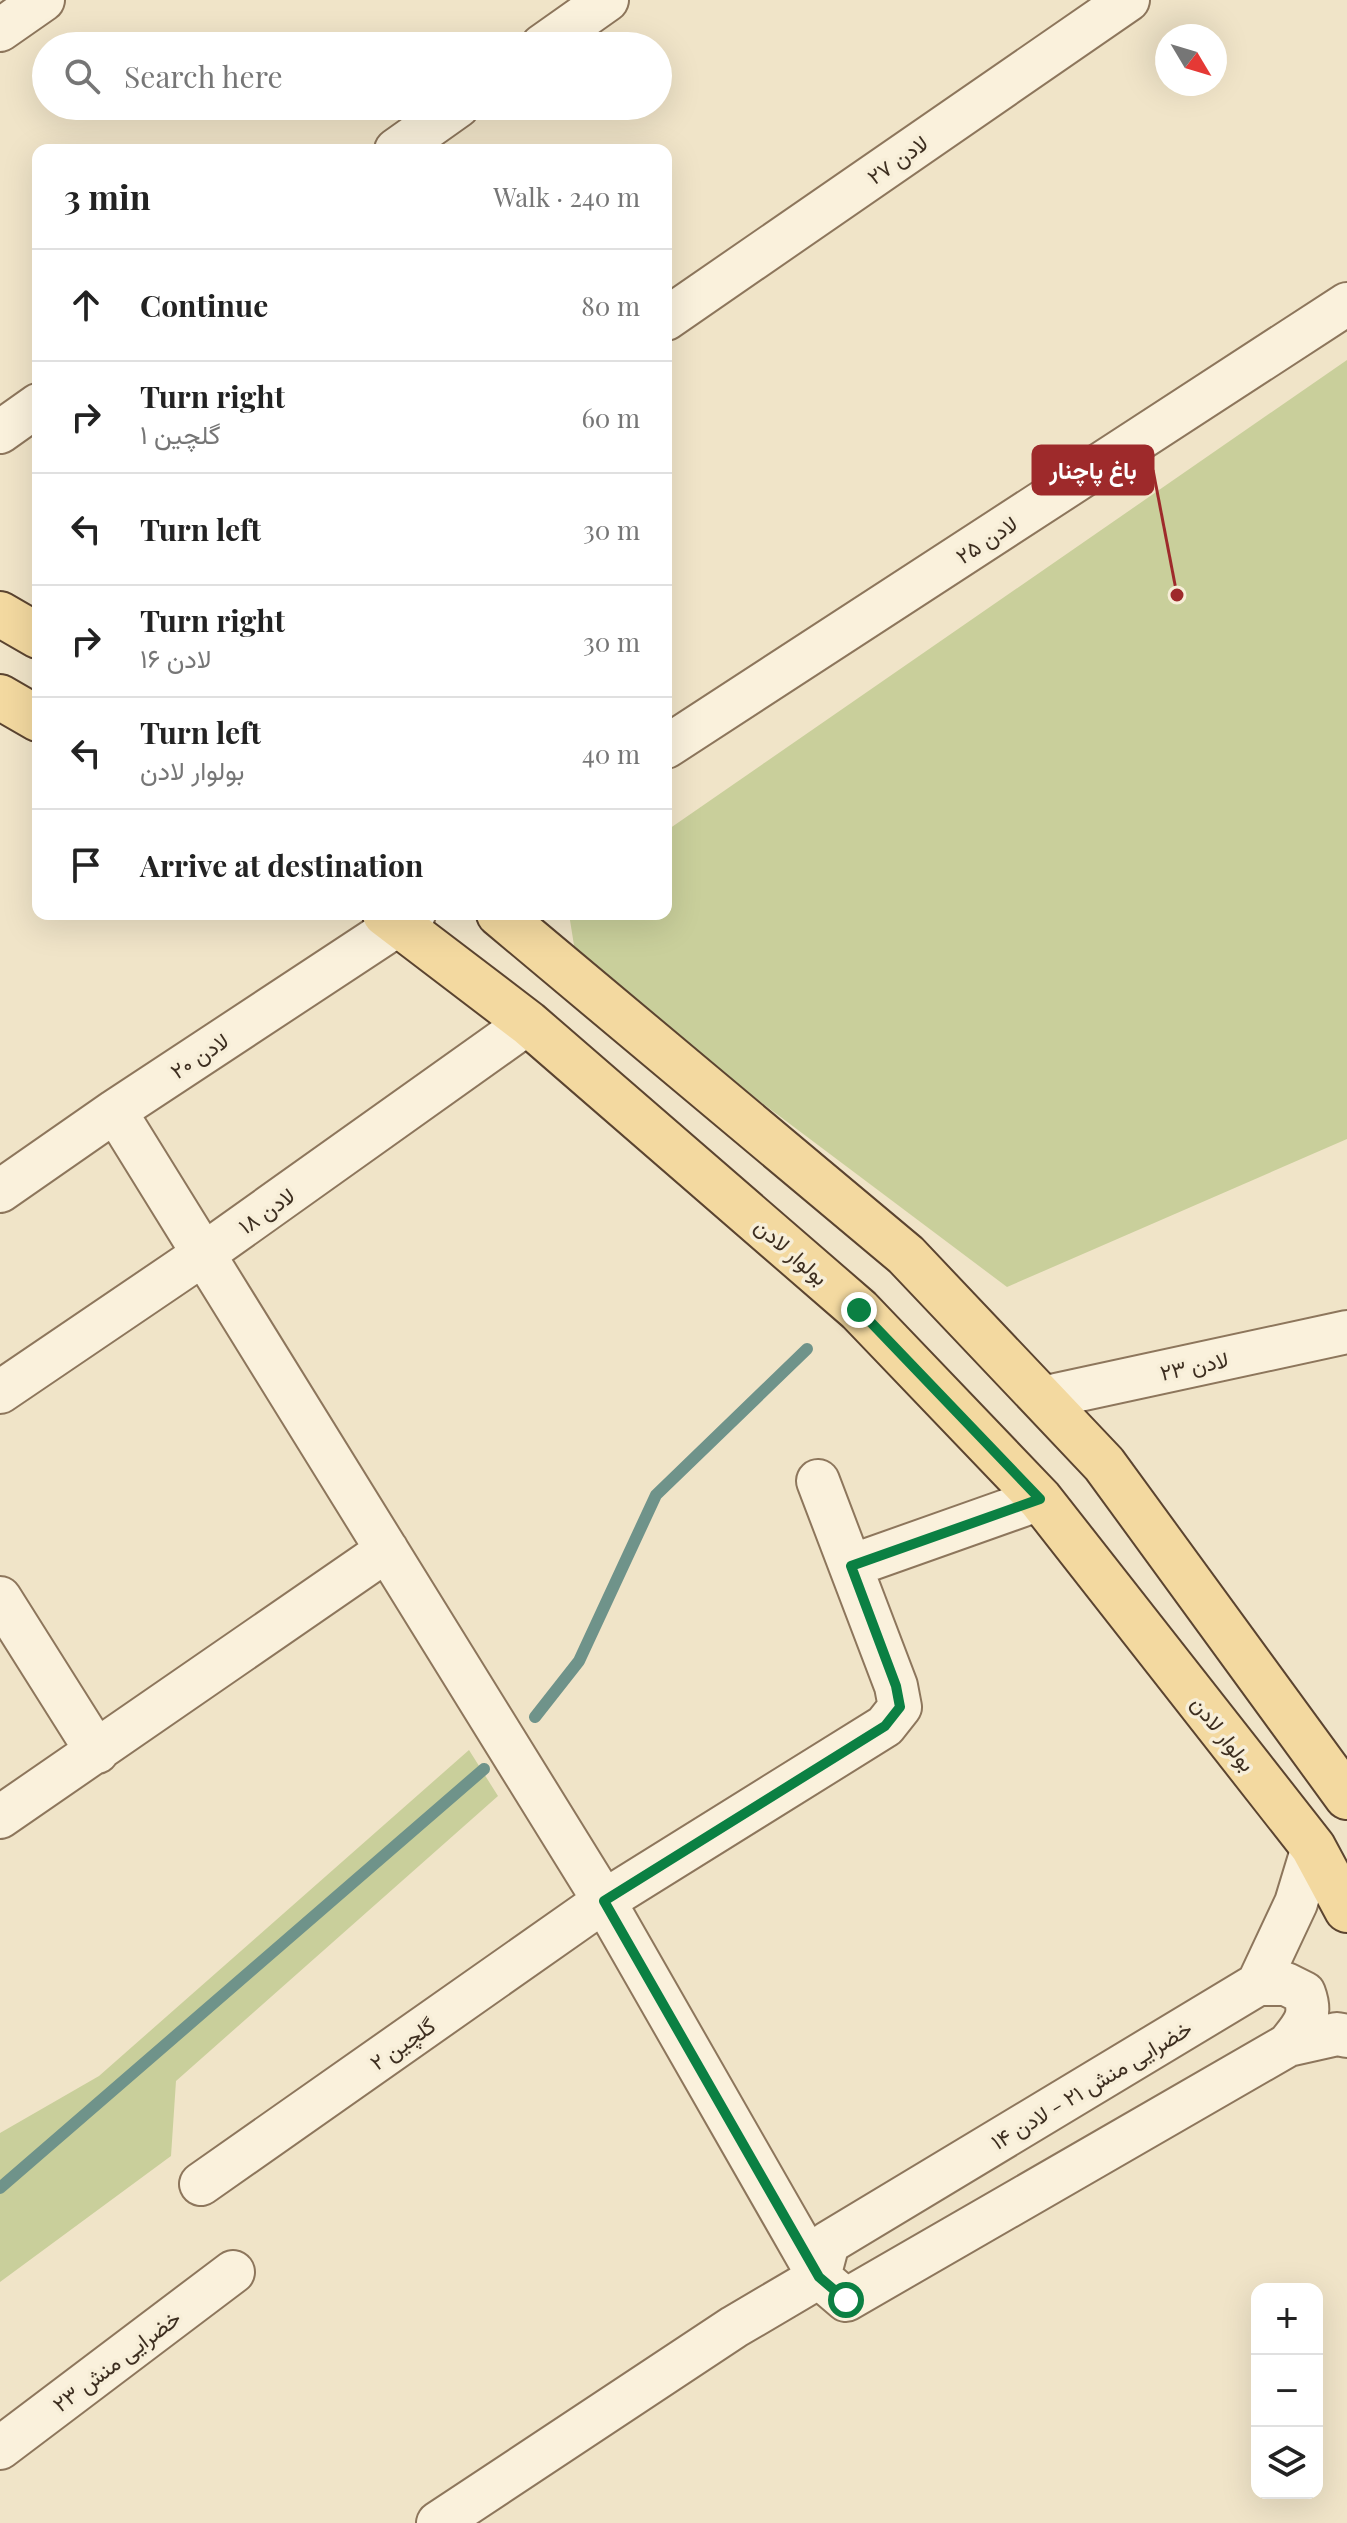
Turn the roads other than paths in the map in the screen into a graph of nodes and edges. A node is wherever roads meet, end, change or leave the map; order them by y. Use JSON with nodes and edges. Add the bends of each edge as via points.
{"nodes":[{"id":1,"x":43,"y":0,"type":"edge"},
{"id":2,"x":607,"y":0,"type":"edge"},
{"id":3,"x":1128,"y":0,"type":"edge"},
{"id":4,"x":0,"y":30,"type":"edge"},
{"id":5,"x":562,"y":32,"type":"edge"},
{"id":6,"x":438,"y":120,"type":"edge"},
{"id":7,"x":404,"y":144,"type":"edge"},
{"id":8,"x":1347,"y":304,"type":"edge"},
{"id":9,"x":672,"y":315,"type":"edge"},
{"id":10,"x":32,"y":409,"type":"edge"},
{"id":11,"x":0,"y":432,"type":"edge"},
{"id":12,"x":0,"y":614,"type":"edge"},
{"id":13,"x":32,"y":633,"type":"edge"},
{"id":14,"x":0,"y":697,"type":"edge"},
{"id":15,"x":32,"y":716,"type":"edge"},
{"id":16,"x":672,"y":743,"type":"edge"},
{"id":17,"x":396,"y":920,"type":"edge"},
{"id":18,"x":404,"y":920,"type":"edge"},
{"id":19,"x":506,"y":920,"type":"edge"},
{"id":20,"x":528,"y":1023,"type":"junction"},
{"id":21,"x":115,"y":1111,"type":"junction"},
{"id":22,"x":0,"y":1191,"type":"edge"},
{"id":23,"x":205,"y":1253,"type":"junction"},
{"id":24,"x":1347,"y":1332,"type":"edge"},
{"id":25,"x":0,"y":1392,"type":"edge"},
{"id":26,"x":1042,"y":1398,"type":"junction"},
{"id":27,"x":818,"y":1481,"type":"dead end"},
{"id":28,"x":1040,"y":1499,"type":"junction"},
{"id":29,"x":387,"y":1550,"type":"junction"},
{"id":30,"x":851,"y":1566,"type":"junction"},
{"id":31,"x":0,"y":1598,"type":"edge"},
{"id":32,"x":97,"y":1752,"type":"junction"},
{"id":33,"x":1347,"y":1797,"type":"edge"},
{"id":34,"x":0,"y":1817,"type":"edge"},
{"id":35,"x":1313,"y":1847,"type":"junction"},
{"id":36,"x":604,"y":1901,"type":"junction"},
{"id":37,"x":1347,"y":1910,"type":"edge"},
{"id":38,"x":1258,"y":1984,"type":"junction"},
{"id":39,"x":1347,"y":2036,"type":"edge"},
{"id":40,"x":1288,"y":2045,"type":"junction"},
{"id":41,"x":201,"y":2184,"type":"dead end"},
{"id":42,"x":233,"y":2272,"type":"dead end"},
{"id":43,"x":819,"y":2277,"type":"junction"},
{"id":44,"x":0,"y":2448,"type":"edge"},
{"id":45,"x":438,"y":2523,"type":"edge"}],
"edges":[{"from":1,"to":4,"type":"street"},
{"from":2,"to":5,"type":"street"},
{"from":3,"to":9,"type":"street","name":"لادن ۲۷"},
{"from":6,"to":7,"type":"street"},
{"from":8,"to":16,"type":"street","name":"لادن ۲۵"},
{"from":10,"to":11,"type":"street"},
{"from":12,"to":13,"type":"main road"},
{"from":14,"to":15,"type":"main road"},
{"from":17,"to":21,"type":"street","name":"لادن ۲۰"},
{"from":18,"to":20,"type":"main road","name":"بولوار لادن"},
{"from":19,"to":26,"type":"main road","via":[[906,1255]]},
{"from":20,"to":23,"type":"street","name":"لادن ۱۸"},
{"from":20,"to":28,"type":"main road","name":"بولوار لادن","via":[[859,1310]]},
{"from":21,"to":22,"type":"street","name":"لادن ۲۰"},
{"from":21,"to":23,"type":"street"},
{"from":23,"to":25,"type":"street","name":"لادن ۱۸"},
{"from":23,"to":29,"type":"street"},
{"from":24,"to":26,"type":"street","name":"لادن ۲۳"},
{"from":26,"to":33,"type":"main road","via":[[1104,1464]]},
{"from":27,"to":30,"type":"street"},
{"from":28,"to":30,"type":"street"},
{"from":28,"to":35,"type":"main road","name":"بولوار لادن"},
{"from":29,"to":32,"type":"street"},
{"from":29,"to":36,"type":"street"},
{"from":30,"to":36,"type":"street","name":"گلچین ۲","via":[[900,1707],[885,1726]]},
{"from":31,"to":32,"type":"street"},
{"from":32,"to":34,"type":"street"},
{"from":35,"to":37,"type":"main road","name":"بولوار لادن"},
{"from":35,"to":38,"type":"street","via":[[1296,1903]]},
{"from":36,"to":41,"type":"street","name":"گلچین ۲"},
{"from":36,"to":43,"type":"street"},
{"from":38,"to":40,"type":"street","via":[[1286,1984],[1304,1993],[1307,2021]]},
{"from":38,"to":43,"type":"street","name":"خضرایی منش ۲۱ - لادن ۱۴","via":[[828,2243]]},
{"from":39,"to":40,"type":"street"},
{"from":40,"to":43,"type":"street","via":[[846,2300]]},
{"from":42,"to":44,"type":"street","name":"خضرایی منش ۲۳"},
{"from":43,"to":45,"type":"street","via":[[734,2327]]}]}
